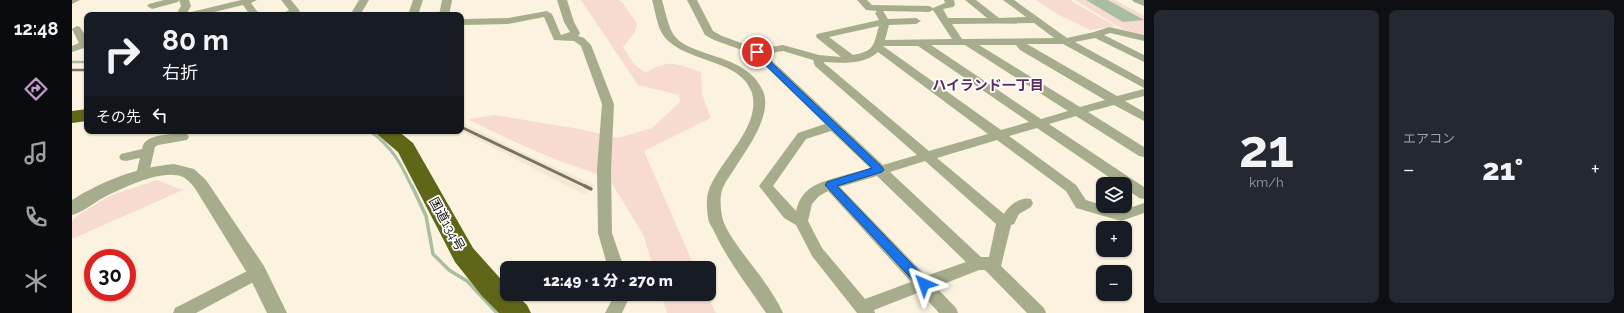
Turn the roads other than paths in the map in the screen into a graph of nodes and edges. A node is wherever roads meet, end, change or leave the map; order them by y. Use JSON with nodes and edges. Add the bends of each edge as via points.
{"nodes":[{"id":1,"x":75,"y":0,"type":"edge"},
{"id":2,"x":176,"y":0,"type":"edge"},
{"id":3,"x":184,"y":0,"type":"edge"},
{"id":4,"x":286,"y":0,"type":"edge"},
{"id":5,"x":364,"y":0,"type":"edge"},
{"id":6,"x":418,"y":0,"type":"edge"},
{"id":7,"x":448,"y":0,"type":"edge"},
{"id":8,"x":562,"y":0,"type":"edge"},
{"id":9,"x":657,"y":0,"type":"edge"},
{"id":10,"x":692,"y":0,"type":"edge"},
{"id":11,"x":862,"y":0,"type":"edge"},
{"id":12,"x":949,"y":0,"type":"edge"},
{"id":13,"x":970,"y":0,"type":"edge"},
{"id":14,"x":1008,"y":0,"type":"edge"},
{"id":15,"x":1138,"y":0,"type":"edge"},
{"id":16,"x":72,"y":1,"type":"edge"},
{"id":17,"x":248,"y":1,"type":"edge"},
{"id":18,"x":1144,"y":3,"type":"edge"},
{"id":19,"x":152,"y":6,"type":"dead end"},
{"id":20,"x":929,"y":9,"type":"dead end"},
{"id":21,"x":183,"y":12,"type":"edge"},
{"id":22,"x":202,"y":12,"type":"edge"},
{"id":23,"x":254,"y":12,"type":"edge"},
{"id":24,"x":293,"y":12,"type":"edge"},
{"id":25,"x":357,"y":12,"type":"edge"},
{"id":26,"x":414,"y":12,"type":"edge"},
{"id":27,"x":445,"y":12,"type":"edge"},
{"id":28,"x":883,"y":18,"type":"junction"},
{"id":29,"x":996,"y":20,"type":"junction"},
{"id":30,"x":1035,"y":20,"type":"junction"},
{"id":31,"x":465,"y":21,"type":"edge"},
{"id":32,"x":508,"y":21,"type":"junction"},
{"id":33,"x":945,"y":21,"type":"junction"},
{"id":34,"x":569,"y":22,"type":"junction"},
{"id":35,"x":916,"y":22,"type":"dead end"},
{"id":36,"x":553,"y":25,"type":"junction"},
{"id":37,"x":77,"y":29,"type":"dead end"},
{"id":38,"x":517,"y":29,"type":"dead end"},
{"id":39,"x":1096,"y":35,"type":"junction"},
{"id":40,"x":569,"y":37,"type":"junction"},
{"id":41,"x":1144,"y":38,"type":"edge"},
{"id":42,"x":1065,"y":41,"type":"junction"},
{"id":43,"x":84,"y":42,"type":"edge"},
{"id":44,"x":1020,"y":42,"type":"junction"},
{"id":45,"x":964,"y":43,"type":"junction"},
{"id":46,"x":922,"y":44,"type":"junction"},
{"id":47,"x":879,"y":45,"type":"junction"},
{"id":48,"x":84,"y":46,"type":"edge"},
{"id":49,"x":72,"y":49,"type":"edge"},
{"id":50,"x":757,"y":52,"type":"junction"},
{"id":51,"x":818,"y":58,"type":"junction"},
{"id":52,"x":851,"y":59,"type":"junction"},
{"id":53,"x":1144,"y":59,"type":"edge"},
{"id":54,"x":1144,"y":85,"type":"edge"},
{"id":55,"x":1144,"y":92,"type":"edge"},
{"id":56,"x":1116,"y":100,"type":"junction"},
{"id":57,"x":1078,"y":111,"type":"junction"},
{"id":58,"x":84,"y":116,"type":"edge"},
{"id":59,"x":72,"y":117,"type":"edge"},
{"id":60,"x":1144,"y":117,"type":"edge"},
{"id":61,"x":1039,"y":123,"type":"junction"},
{"id":62,"x":833,"y":126,"type":"junction"},
{"id":63,"x":389,"y":134,"type":"edge"},
{"id":64,"x":997,"y":135,"type":"junction"},
{"id":65,"x":183,"y":137,"type":"dead end"},
{"id":66,"x":148,"y":152,"type":"junction"},
{"id":67,"x":1144,"y":153,"type":"edge"},
{"id":68,"x":926,"y":156,"type":"junction"},
{"id":69,"x":126,"y":157,"type":"dead end"},
{"id":70,"x":879,"y":170,"type":"junction"},
{"id":71,"x":143,"y":174,"type":"junction"},
{"id":72,"x":830,"y":185,"type":"junction"},
{"id":73,"x":1144,"y":194,"type":"edge"},
{"id":74,"x":1026,"y":204,"type":"dead end"},
{"id":75,"x":1144,"y":208,"type":"edge"},
{"id":76,"x":72,"y":209,"type":"edge"},
{"id":77,"x":801,"y":221,"type":"junction"},
{"id":78,"x":1004,"y":222,"type":"junction"},
{"id":79,"x":614,"y":261,"type":"edge"},
{"id":80,"x":983,"y":264,"type":"junction"},
{"id":81,"x":258,"y":272,"type":"junction"},
{"id":82,"x":924,"y":284,"type":"junction"},
{"id":83,"x":619,"y":301,"type":"edge"},
{"id":84,"x":864,"y":310,"type":"edge"},
{"id":85,"x":181,"y":313,"type":"edge"},
{"id":86,"x":277,"y":313,"type":"edge"},
{"id":87,"x":517,"y":313,"type":"edge"},
{"id":88,"x":613,"y":313,"type":"edge"},
{"id":89,"x":775,"y":313,"type":"edge"},
{"id":90,"x":950,"y":313,"type":"edge"},
{"id":91,"x":1038,"y":313,"type":"edge"}],
"edges":[{"from":1,"to":16,"type":"street"},
{"from":2,"to":19,"type":"street"},
{"from":3,"to":21,"type":"street","via":[[186,6]]},
{"from":4,"to":24,"type":"street","via":[[295,11]]},
{"from":5,"to":25,"type":"street"},
{"from":6,"to":26,"type":"street"},
{"from":7,"to":27,"type":"street"},
{"from":8,"to":34,"type":"street"},
{"from":9,"to":89,"type":"street","via":[[667,33],[674,41],[686,49],[736,69],[749,78],[757,91],[759,111],[747,140],[720,178],[714,194],[715,218],[725,239]]},
{"from":10,"to":50,"type":"street","via":[[709,33]]},
{"from":11,"to":20,"type":"street","via":[[869,8]]},
{"from":12,"to":33,"type":"street","via":[[950,5],[937,8]]},
{"from":13,"to":29,"type":"street"},
{"from":14,"to":30,"type":"street"},
{"from":15,"to":18,"type":"street"},
{"from":17,"to":22,"type":"street"},
{"from":17,"to":23,"type":"street"},
{"from":28,"to":35,"type":"street"},
{"from":28,"to":47,"type":"street"},
{"from":28,"to":52,"type":"street","via":[[821,36]]},
{"from":29,"to":30,"type":"street"},
{"from":29,"to":33,"type":"street"},
{"from":30,"to":42,"type":"street"},
{"from":31,"to":32,"type":"street"},
{"from":32,"to":36,"type":"street","via":[[547,14]]},
{"from":32,"to":38,"type":"street"},
{"from":33,"to":45,"type":"street"},
{"from":34,"to":36,"type":"street"},
{"from":34,"to":40,"type":"street","via":[[575,34]]},
{"from":36,"to":40,"type":"street","via":[[558,38]]},
{"from":37,"to":43,"type":"street"},
{"from":39,"to":41,"type":"street","via":[[1109,30]]},
{"from":39,"to":42,"type":"street"},
{"from":39,"to":53,"type":"street"},
{"from":40,"to":79,"type":"street","via":[[582,40],[586,45],[608,104],[604,169],[605,234]]},
{"from":42,"to":44,"type":"street"},
{"from":42,"to":54,"type":"street"},
{"from":44,"to":45,"type":"street"},
{"from":44,"to":56,"type":"street","via":[[1024,48]]},
{"from":45,"to":46,"type":"street"},
{"from":45,"to":57,"type":"street"},
{"from":46,"to":47,"type":"street"},
{"from":46,"to":61,"type":"street"},
{"from":47,"to":52,"type":"street","via":[[869,55]]},
{"from":47,"to":64,"type":"street"},
{"from":48,"to":49,"type":"street"},
{"from":50,"to":51,"type":"street","via":[[783,48]]},
{"from":50,"to":62,"type":"street"},
{"from":51,"to":52,"type":"street"},
{"from":51,"to":68,"type":"street","via":[[819,64]]},
{"from":55,"to":56,"type":"street"},
{"from":56,"to":57,"type":"street"},
{"from":56,"to":60,"type":"street"},
{"from":57,"to":61,"type":"street"},
{"from":57,"to":67,"type":"street"},
{"from":58,"to":59,"type":"highway"},
{"from":61,"to":64,"type":"street"},
{"from":61,"to":73,"type":"street"},
{"from":62,"to":70,"type":"street"},
{"from":62,"to":77,"type":"street","via":[[802,136],[766,186],[788,214]]},
{"from":63,"to":87,"type":"highway","name":"国道134号","via":[[406,148],[464,255],[491,288]]},
{"from":64,"to":68,"type":"street"},
{"from":64,"to":75,"type":"street","via":[[1071,188],[1081,204],[1121,216]]},
{"from":65,"to":66,"type":"street","via":[[155,141],[148,145]]},
{"from":66,"to":69,"type":"street"},
{"from":66,"to":71,"type":"street"},
{"from":68,"to":70,"type":"street"},
{"from":68,"to":78,"type":"street"},
{"from":70,"to":72,"type":"street"},
{"from":70,"to":80,"type":"street"},
{"from":71,"to":76,"type":"street","via":[[110,188]]},
{"from":71,"to":81,"type":"street","via":[[166,169],[185,172],[196,178]]},
{"from":72,"to":77,"type":"street","via":[[814,192],[805,203]]},
{"from":72,"to":82,"type":"street"},
{"from":74,"to":78,"type":"street","via":[[1013,211],[1009,220]]},
{"from":77,"to":84,"type":"street","via":[[817,252]]},
{"from":78,"to":80,"type":"street","via":[[995,263]]},
{"from":80,"to":82,"type":"street"},
{"from":80,"to":91,"type":"street"},
{"from":81,"to":85,"type":"street"},
{"from":81,"to":86,"type":"street"},
{"from":82,"to":84,"type":"street"},
{"from":82,"to":90,"type":"street"},
{"from":83,"to":88,"type":"street"}]}
